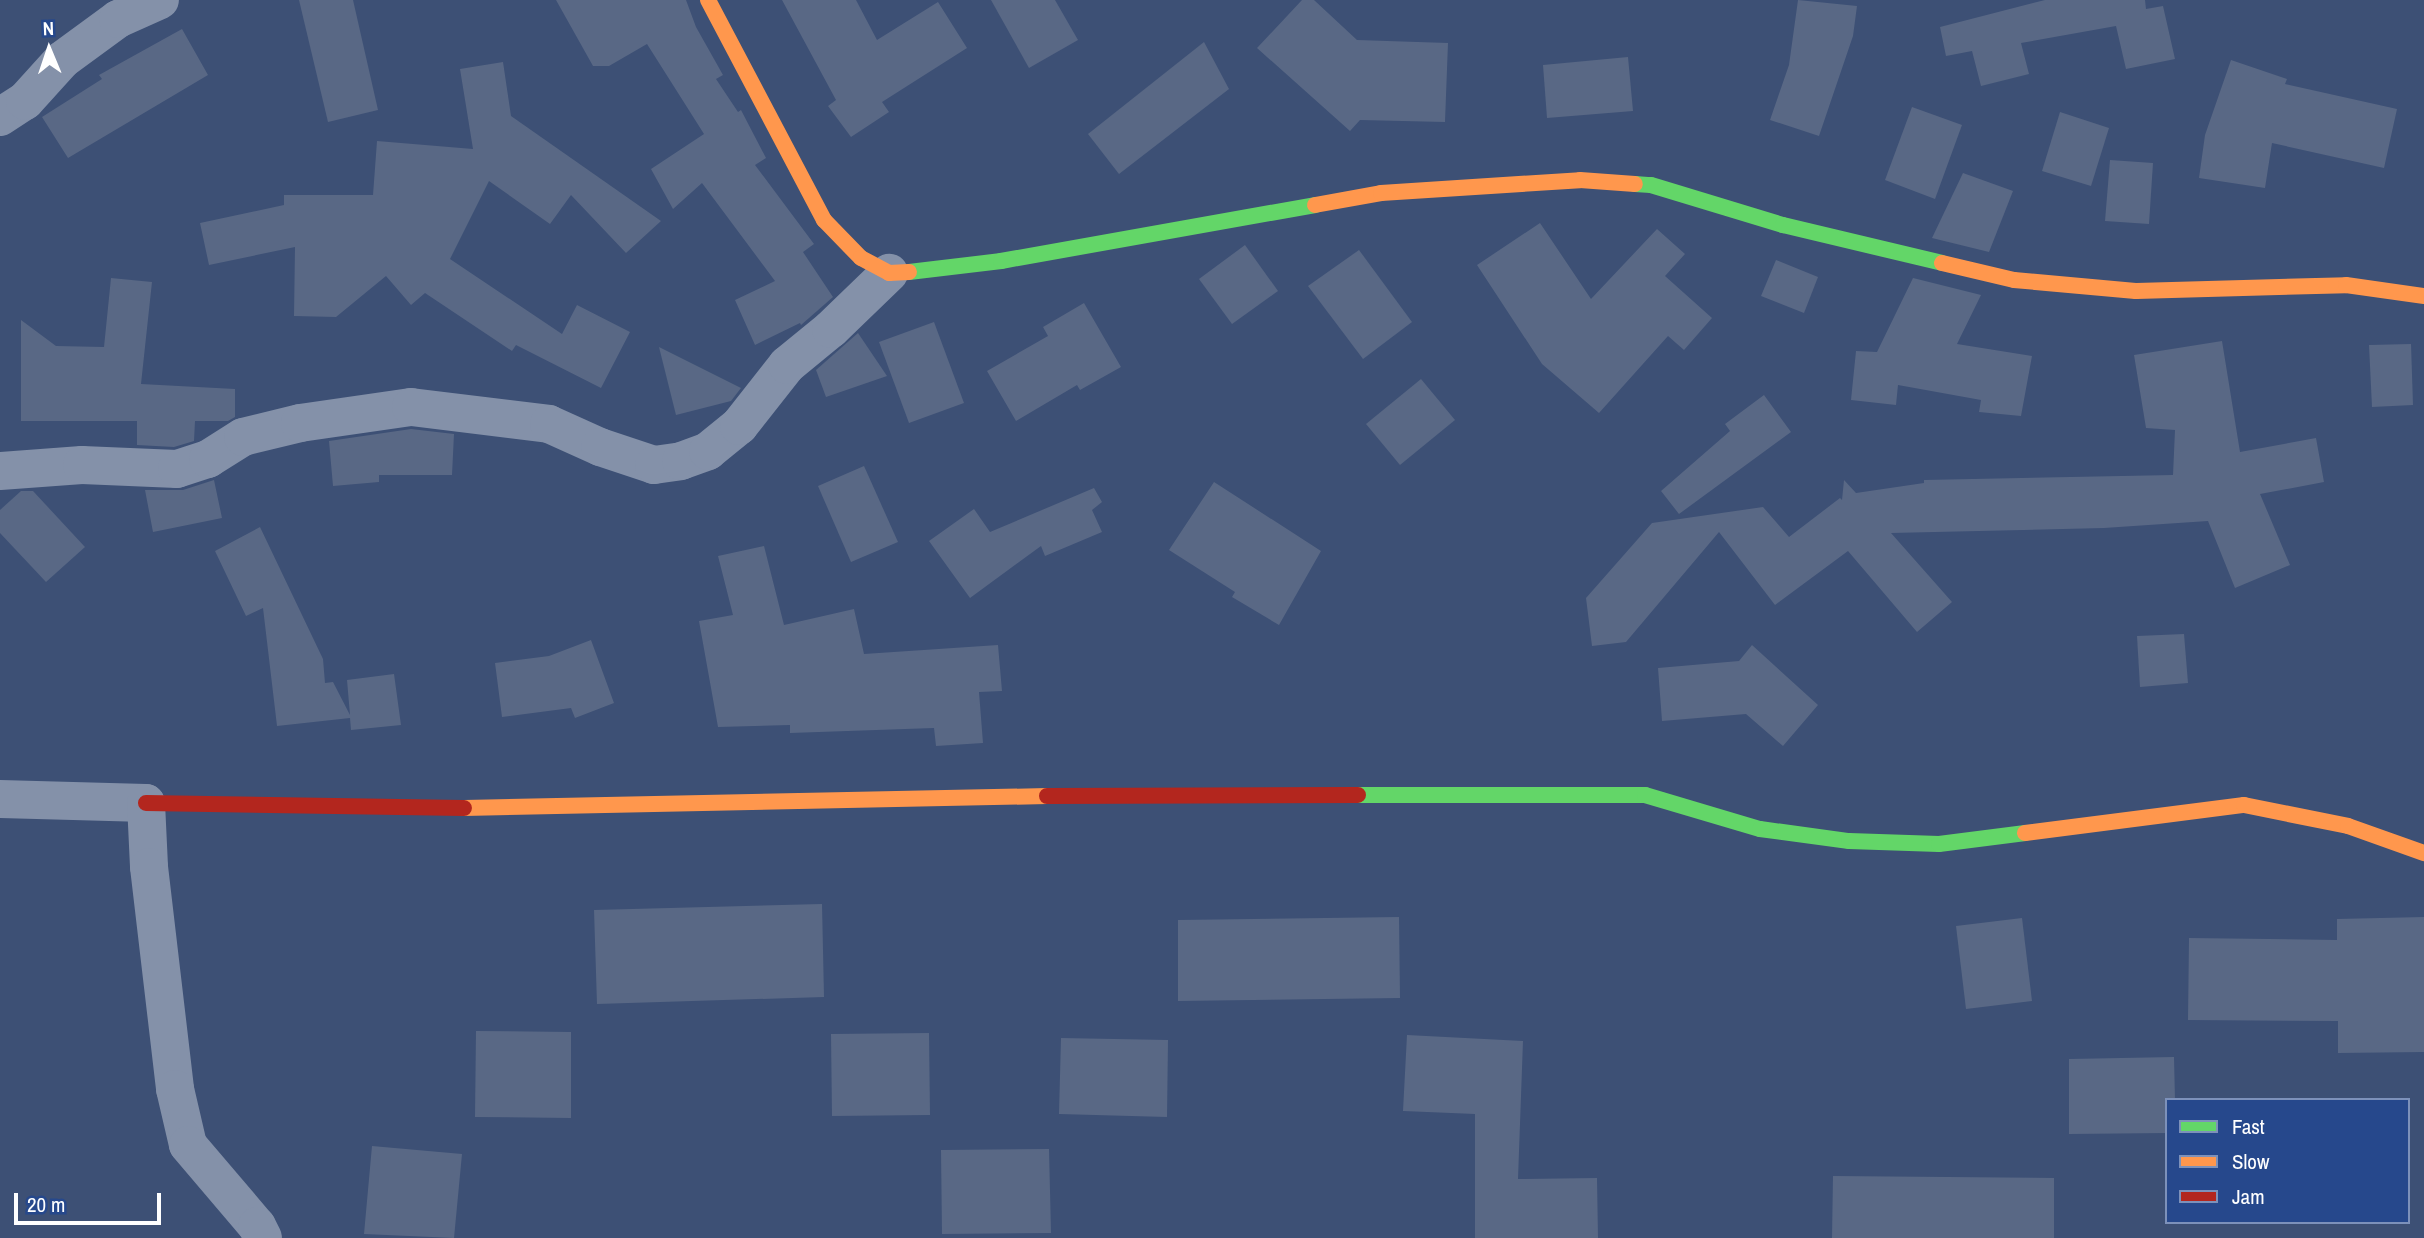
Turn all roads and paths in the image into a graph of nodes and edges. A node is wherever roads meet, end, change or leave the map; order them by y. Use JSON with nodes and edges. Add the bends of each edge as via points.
{"nodes":[{"id":1,"x":160,"y":0,"type":"edge"},
{"id":2,"x":708,"y":0,"type":"edge"},
{"id":3,"x":0,"y":117,"type":"edge"},
{"id":4,"x":889,"y":272,"type":"junction"},
{"id":5,"x":2424,"y":296,"type":"edge"},
{"id":6,"x":0,"y":471,"type":"edge"},
{"id":7,"x":0,"y":799,"type":"edge"},
{"id":8,"x":146,"y":803,"type":"junction"},
{"id":9,"x":2424,"y":853,"type":"edge"},
{"id":10,"x":263,"y":1238,"type":"edge"}],
"edges":[{"from":1,"to":3,"type":"street","via":[[107,27],[62,60],[25,101]]},
{"from":2,"to":4,"type":"street","via":[[824,220],[861,258]]},
{"from":4,"to":5,"type":"street","via":[[928,272],[1001,261],[1381,193],[1580,180],[1651,185],[1783,225],[2014,279],[2136,291],[2346,285]]},
{"from":4,"to":6,"type":"street","via":[[787,365],[739,426],[708,451],[681,461],[654,465],[549,424],[411,407],[300,423],[243,437],[208,459],[177,469],[82,465]]},
{"from":7,"to":8,"type":"street"},
{"from":8,"to":9,"type":"street","via":[[400,809],[1046,796],[1645,795],[1760,829],[1849,841],[1939,844],[2245,805],[2348,826]]},
{"from":8,"to":10,"type":"street","via":[[174,1089],[188,1145]]}]}
